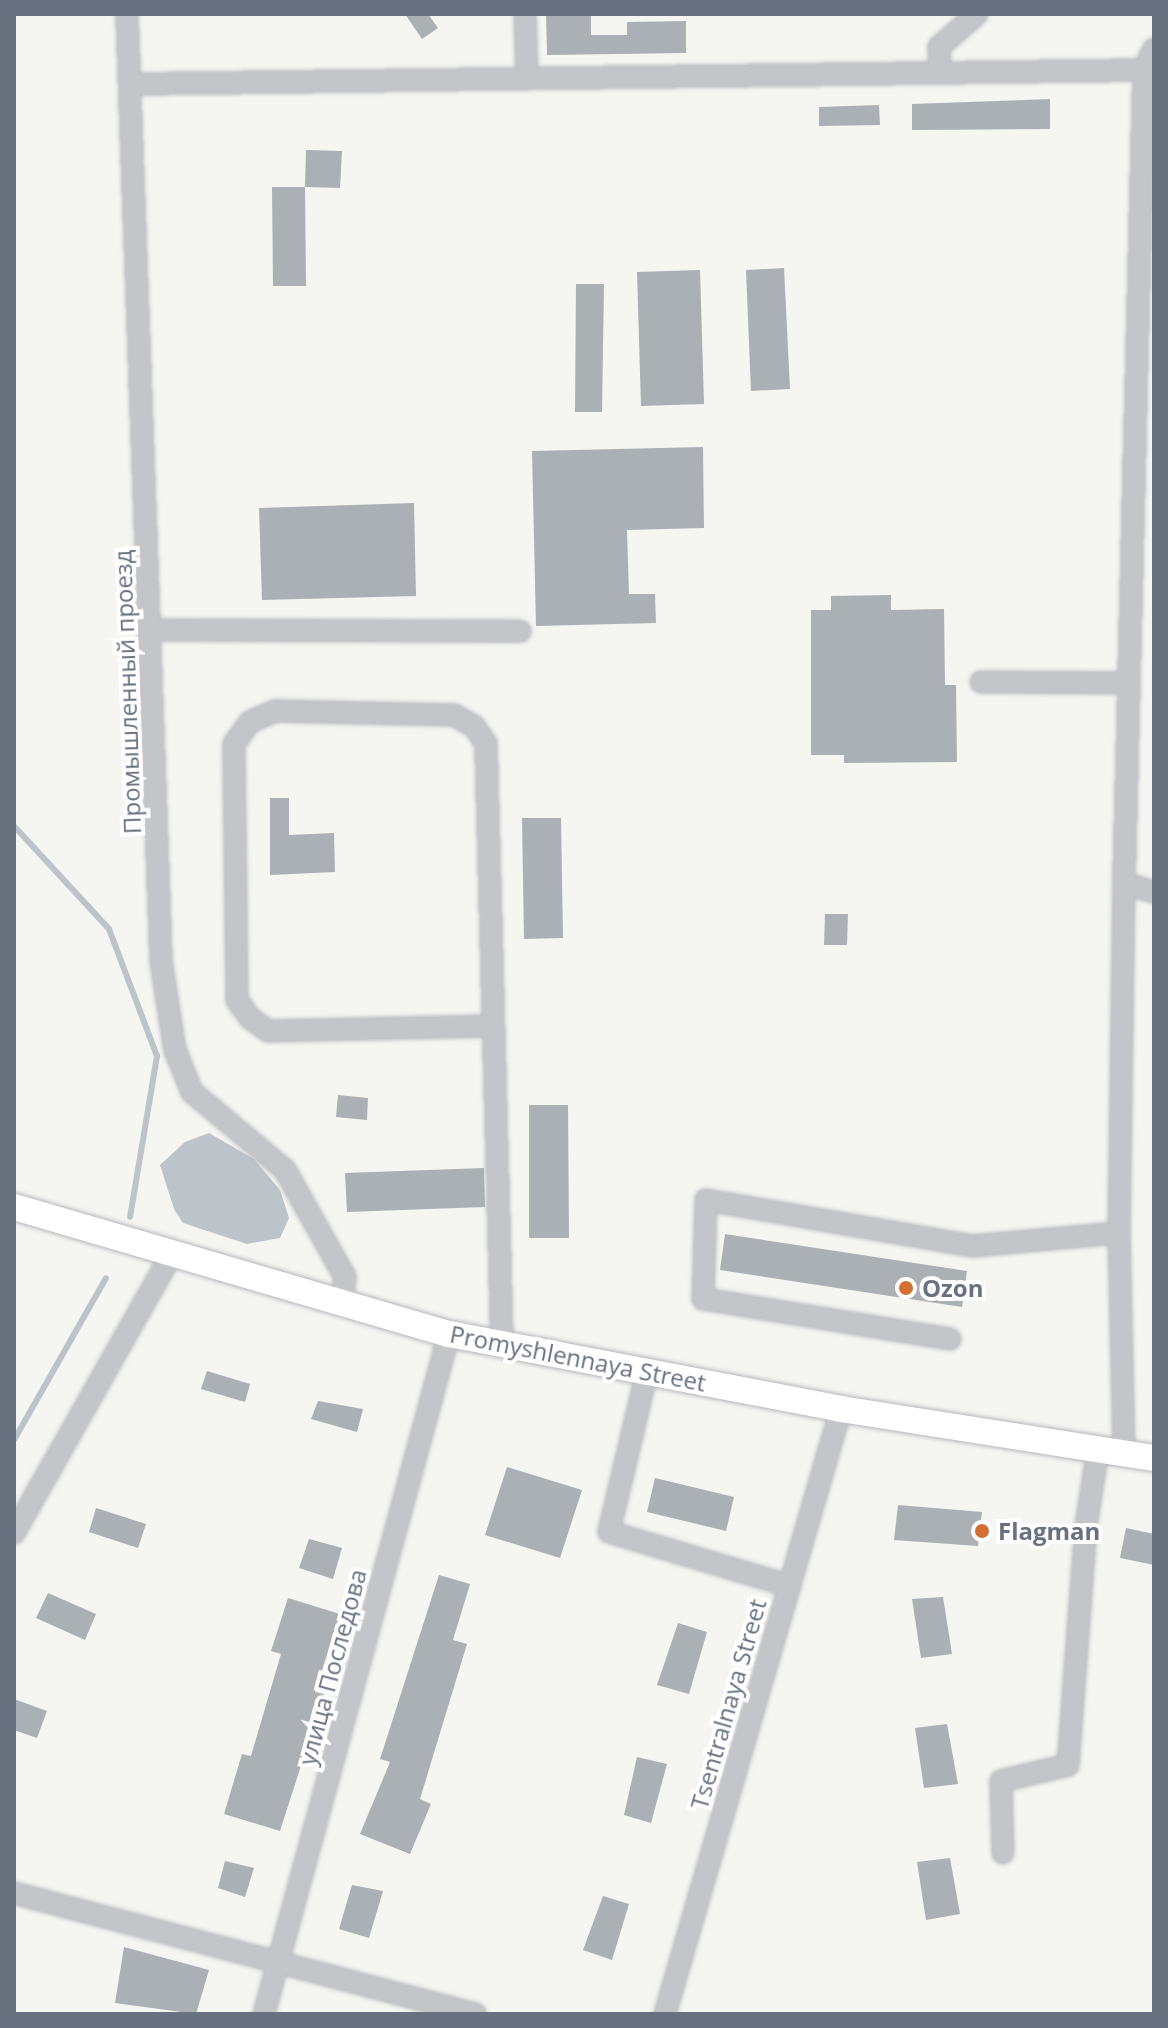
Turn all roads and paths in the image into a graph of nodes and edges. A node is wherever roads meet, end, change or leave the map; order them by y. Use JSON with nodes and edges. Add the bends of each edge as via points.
{"nodes":[{"id":1,"x":127,"y":14,"type":"edge"},
{"id":2,"x":525,"y":14,"type":"edge"},
{"id":3,"x":977,"y":14,"type":"edge"},
{"id":4,"x":1154,"y":49,"type":"edge"},
{"id":5,"x":1144,"y":70,"type":"junction"},
{"id":6,"x":940,"y":73,"type":"junction"},
{"id":7,"x":527,"y":79,"type":"junction"},
{"id":8,"x":133,"y":84,"type":"junction"},
{"id":9,"x":151,"y":630,"type":"junction"},
{"id":10,"x":520,"y":631,"type":"dead end"},
{"id":11,"x":981,"y":682,"type":"dead end"},
{"id":12,"x":1129,"y":683,"type":"junction"},
{"id":13,"x":1124,"y":883,"type":"junction"},
{"id":14,"x":1154,"y":892,"type":"edge"},
{"id":15,"x":493,"y":1026,"type":"junction"},
{"id":16,"x":14,"y":1207,"type":"edge"},
{"id":17,"x":1119,"y":1233,"type":"junction"},
{"id":18,"x":172,"y":1254,"type":"junction"},
{"id":19,"x":342,"y":1304,"type":"junction"},
{"id":20,"x":449,"y":1334,"type":"junction"},
{"id":21,"x":950,"y":1339,"type":"dead end"},
{"id":22,"x":502,"y":1344,"type":"junction"},
{"id":23,"x":647,"y":1372,"type":"junction"},
{"id":24,"x":841,"y":1409,"type":"junction"},
{"id":25,"x":1098,"y":1449,"type":"junction"},
{"id":26,"x":1124,"y":1453,"type":"junction"},
{"id":27,"x":1154,"y":1458,"type":"edge"},
{"id":28,"x":14,"y":1533,"type":"edge"},
{"id":29,"x":790,"y":1586,"type":"junction"},
{"id":30,"x":1003,"y":1853,"type":"dead end"},
{"id":31,"x":14,"y":1893,"type":"edge"},
{"id":32,"x":279,"y":1961,"type":"junction"},
{"id":33,"x":264,"y":2014,"type":"edge"},
{"id":34,"x":475,"y":2014,"type":"edge"},
{"id":35,"x":665,"y":2014,"type":"edge"}],
"edges":[{"from":1,"to":8,"type":"street","name":"Промышленный проезд"},
{"from":2,"to":7,"type":"street"},
{"from":3,"to":6,"type":"street","via":[[939,47]]},
{"from":4,"to":5,"type":"street"},
{"from":5,"to":6,"type":"street"},
{"from":5,"to":12,"type":"street"},
{"from":6,"to":7,"type":"street"},
{"from":7,"to":8,"type":"street"},
{"from":8,"to":9,"type":"street","name":"Промышленный проезд"},
{"from":9,"to":10,"type":"street"},
{"from":9,"to":19,"type":"street","name":"Промышленный проезд","via":[[161,961],[175,1050],[200,1101],[265,1147],[285,1170],[345,1277]]},
{"from":11,"to":12,"type":"street"},
{"from":12,"to":13,"type":"street"},
{"from":13,"to":14,"type":"street"},
{"from":13,"to":17,"type":"street"},
{"from":15,"to":15,"type":"street","via":[[486,744],[474,726],[454,715],[275,711],[250,722],[234,744],[237,1000],[250,1018],[268,1031]]},
{"from":15,"to":22,"type":"street"},
{"from":16,"to":18,"type":"main road","name":"Promyshlennaya Street"},
{"from":17,"to":21,"type":"street","via":[[972,1246],[706,1200],[703,1299]]},
{"from":17,"to":26,"type":"street"},
{"from":18,"to":19,"type":"main road","name":"Promyshlennaya Street"},
{"from":18,"to":28,"type":"street"},
{"from":19,"to":20,"type":"main road","name":"Promyshlennaya Street"},
{"from":20,"to":22,"type":"main road","name":"Promyshlennaya Street"},
{"from":20,"to":32,"type":"street","name":"улица Последова"},
{"from":22,"to":23,"type":"main road","name":"Promyshlennaya Street"},
{"from":23,"to":24,"type":"main road","name":"Promyshlennaya Street"},
{"from":23,"to":29,"type":"street","via":[[609,1532]]},
{"from":24,"to":25,"type":"main road","name":"Promyshlennaya Street"},
{"from":24,"to":29,"type":"street","name":"Tsentralnaya Street"},
{"from":25,"to":26,"type":"main road","name":"Promyshlennaya Street"},
{"from":25,"to":30,"type":"street","via":[[1086,1526],[1068,1765],[1001,1781]]},
{"from":26,"to":27,"type":"main road","name":"Promyshlennaya Street"},
{"from":29,"to":35,"type":"street","name":"Tsentralnaya Street"},
{"from":31,"to":32,"type":"street"},
{"from":32,"to":33,"type":"street","name":"улица Последова"},
{"from":32,"to":34,"type":"street"}]}
